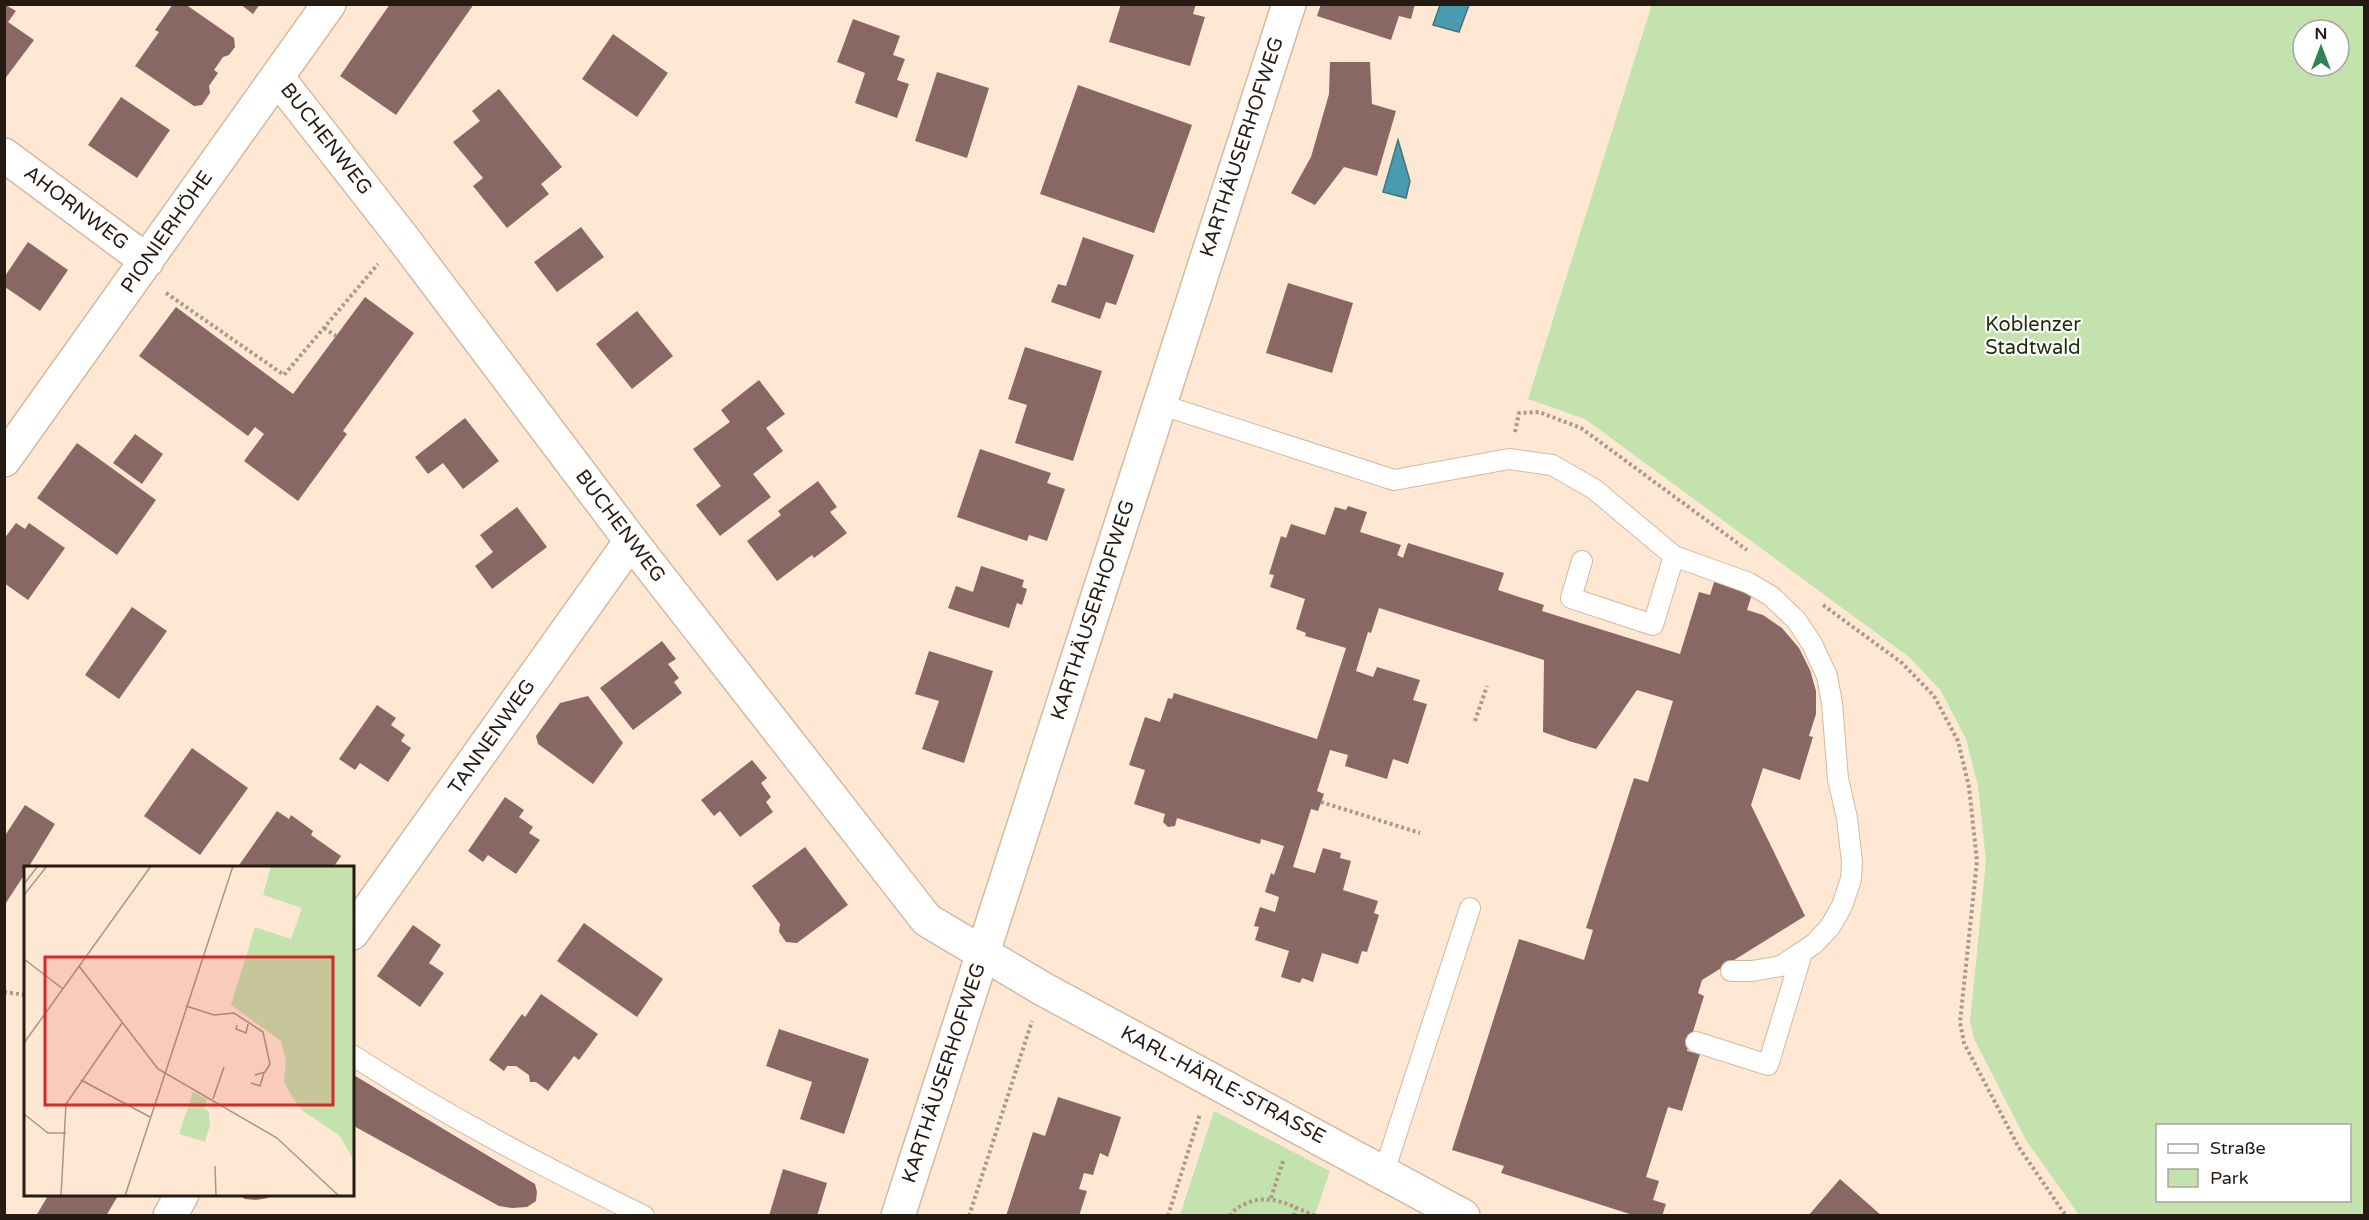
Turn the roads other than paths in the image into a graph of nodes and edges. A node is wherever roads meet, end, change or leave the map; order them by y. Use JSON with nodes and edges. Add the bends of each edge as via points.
{"nodes":[{"id":1,"x":329,"y":4,"type":"edge"},
{"id":2,"x":1289,"y":4,"type":"edge"},
{"id":3,"x":277,"y":77,"type":"junction"},
{"id":4,"x":4,"y":155,"type":"edge"},
{"id":5,"x":143,"y":267,"type":"junction"},
{"id":6,"x":1159,"y":404,"type":"junction"},
{"id":7,"x":4,"y":460,"type":"edge"},
{"id":8,"x":631,"y":541,"type":"junction"},
{"id":9,"x":1674,"y":556,"type":"junction"},
{"id":10,"x":1582,"y":561,"type":"dead end"},
{"id":11,"x":1470,"y":908,"type":"dead end"},
{"id":12,"x":354,"y":930,"type":"edge"},
{"id":13,"x":1802,"y":953,"type":"junction"},
{"id":14,"x":983,"y":954,"type":"junction"},
{"id":15,"x":1731,"y":971,"type":"dead end"},
{"id":16,"x":1696,"y":1042,"type":"dead end"},
{"id":17,"x":354,"y":1056,"type":"edge"},
{"id":18,"x":1384,"y":1172,"type":"junction"},
{"id":19,"x":181,"y":1196,"type":"edge"},
{"id":20,"x":170,"y":1215,"type":"edge"},
{"id":21,"x":644,"y":1215,"type":"edge"},
{"id":22,"x":898,"y":1215,"type":"edge"},
{"id":23,"x":1463,"y":1215,"type":"edge"}],
"edges":[{"from":1,"to":3,"type":"street","name":"PIONIERHÖHE"},
{"from":2,"to":6,"type":"street","name":"KARTHÄUSERHOFWEG"},
{"from":3,"to":5,"type":"street","name":"PIONIERHÖHE"},
{"from":3,"to":8,"type":"street","name":"BUCHENWEG"},
{"from":4,"to":5,"type":"street","name":"AHORNWEG"},
{"from":5,"to":7,"type":"street","name":"PIONIERHÖHE"},
{"from":6,"to":9,"type":"lane","via":[[1394,480],[1509,459],[1552,465],[1594,489]]},
{"from":6,"to":14,"type":"street","name":"KARTHÄUSERHOFWEG"},
{"from":8,"to":12,"type":"street","name":"TANNENWEG"},
{"from":8,"to":14,"type":"street","name":"BUCHENWEG","via":[[927,920]]},
{"from":9,"to":10,"type":"lane","via":[[1653,625],[1571,598]]},
{"from":9,"to":13,"type":"lane","via":[[1749,583],[1771,596],[1797,621],[1827,676],[1851,879],[1830,927]]},
{"from":11,"to":18,"type":"lane"},
{"from":13,"to":15,"type":"lane","via":[[1781,966]]},
{"from":13,"to":16,"type":"lane","via":[[1768,1065]]},
{"from":14,"to":18,"type":"street","name":"KARL-HÄRLE-STRASSE"},
{"from":14,"to":22,"type":"street","name":"KARTHÄUSERHOFWEG"},
{"from":17,"to":21,"type":"lane","via":[[414,1095],[539,1164]]},
{"from":18,"to":23,"type":"street","name":"KARL-HÄRLE-STRASSE"},
{"from":19,"to":20,"type":"street"}]}
